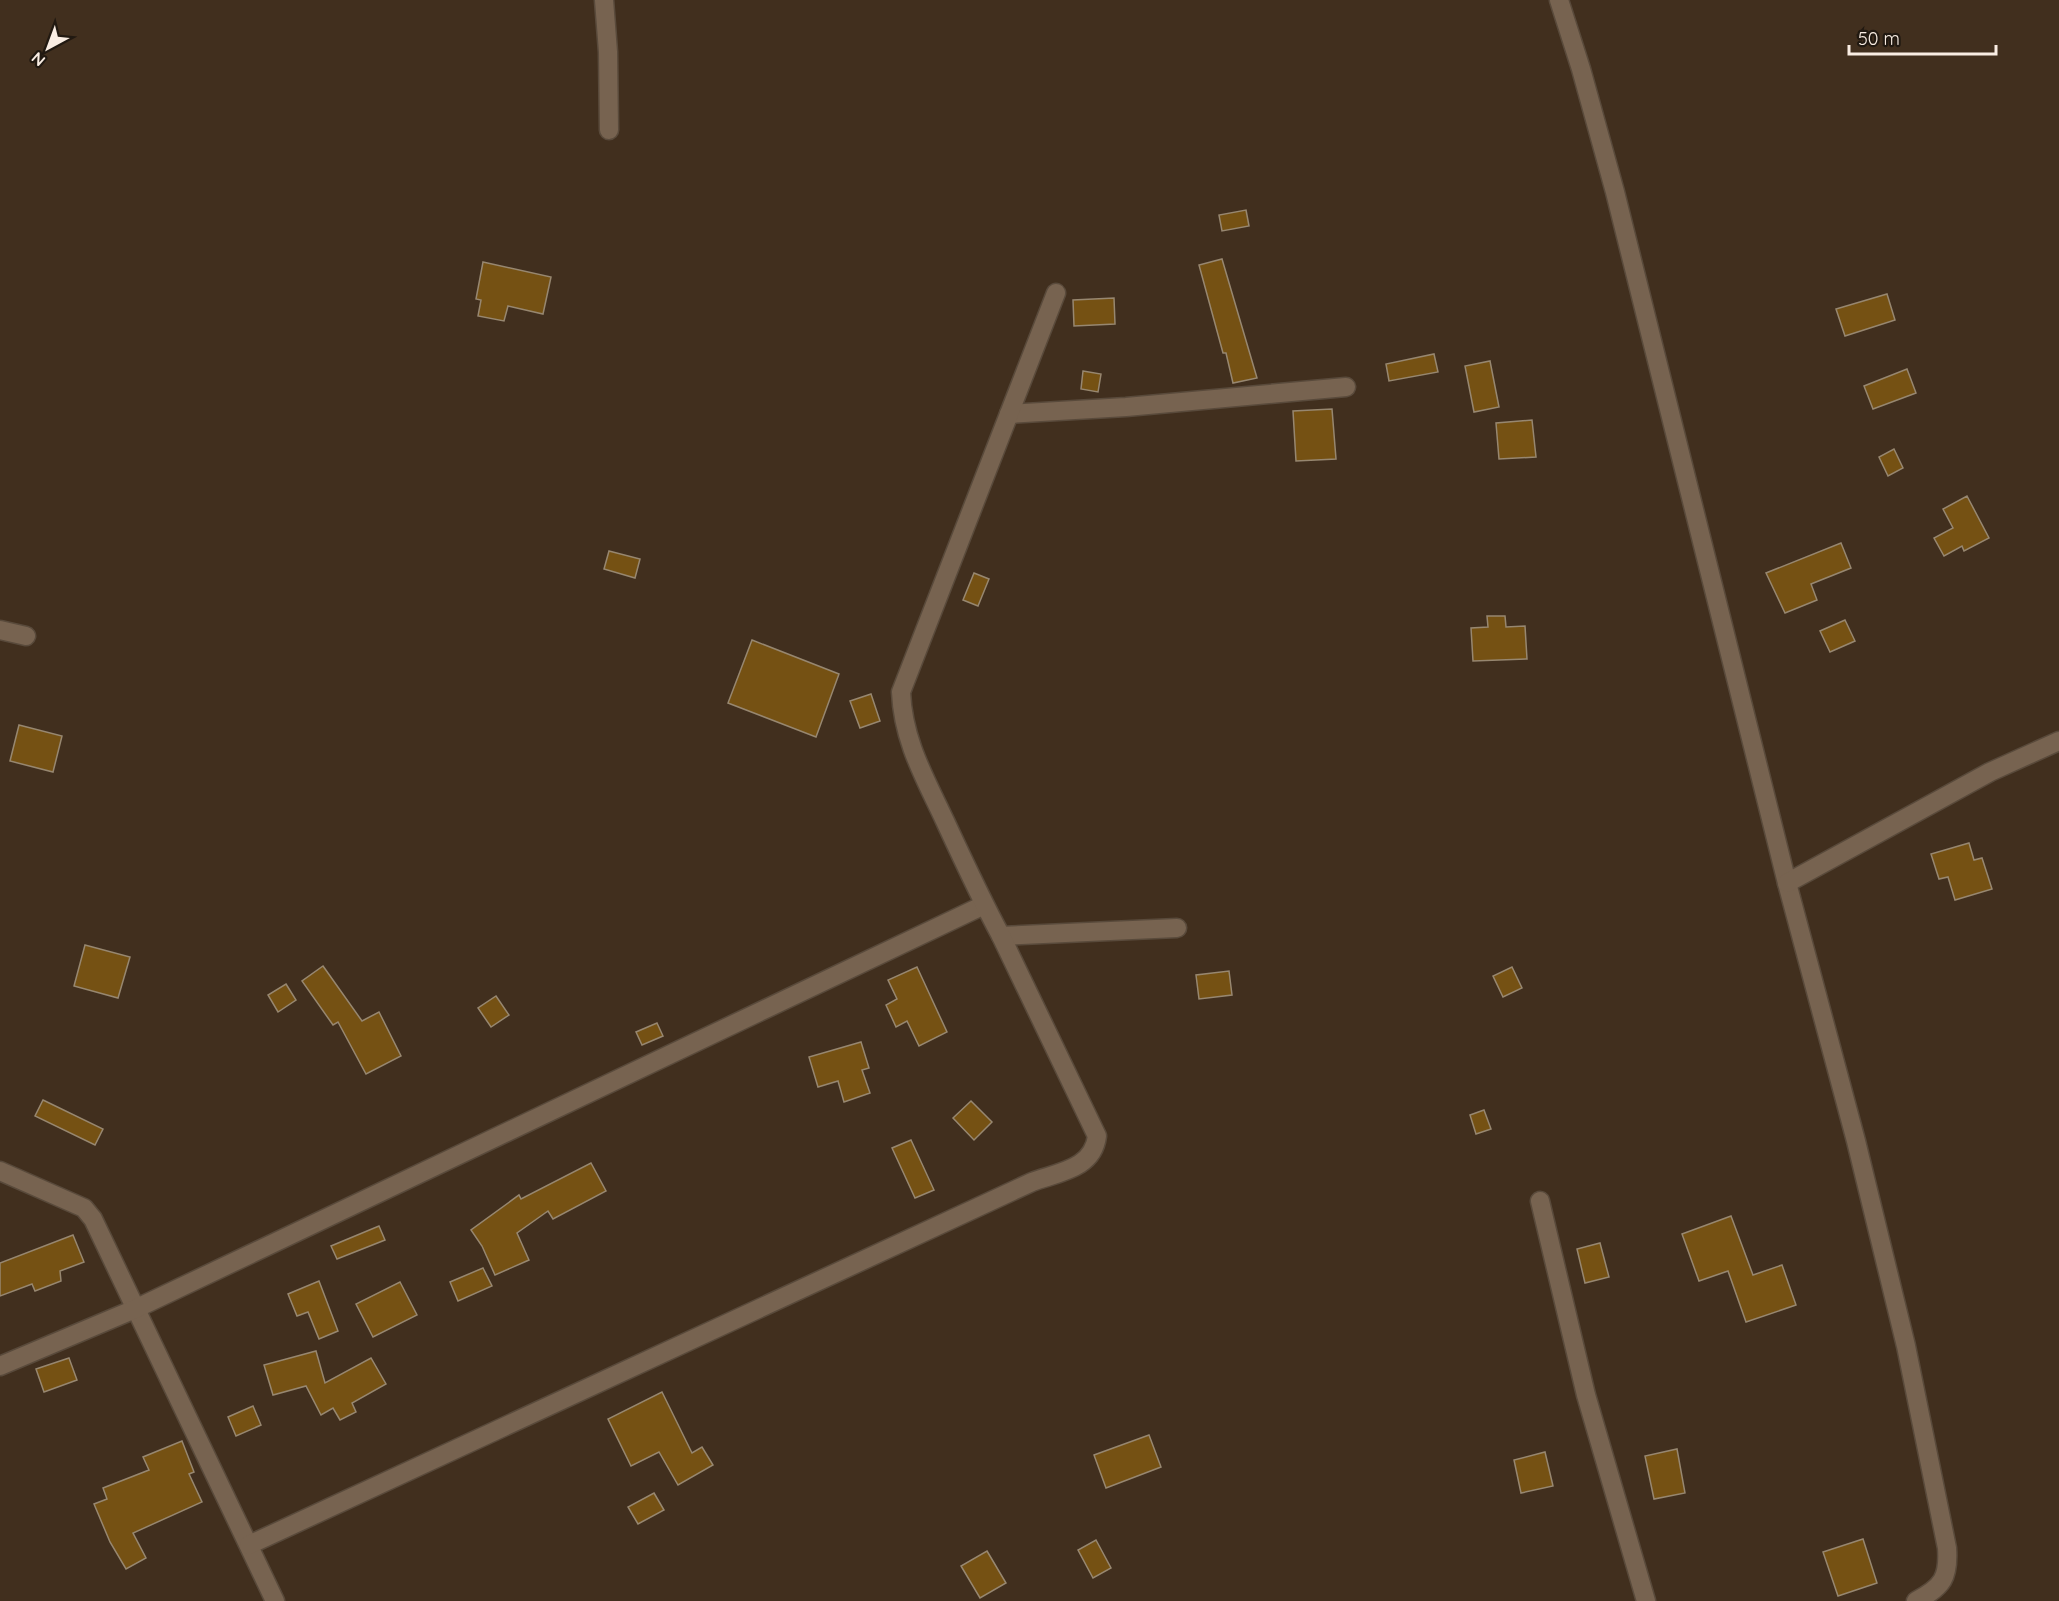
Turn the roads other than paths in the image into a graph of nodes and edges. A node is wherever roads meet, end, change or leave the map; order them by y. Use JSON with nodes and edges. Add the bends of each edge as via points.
{"nodes":[{"id":1,"x":604,"y":0,"type":"edge"},
{"id":2,"x":1559,"y":0,"type":"edge"},
{"id":3,"x":609,"y":130,"type":"dead end"},
{"id":4,"x":1056,"y":293,"type":"dead end"},
{"id":5,"x":1346,"y":387,"type":"dead end"},
{"id":6,"x":1009,"y":414,"type":"junction"},
{"id":7,"x":0,"y":630,"type":"edge"},
{"id":8,"x":26,"y":636,"type":"dead end"},
{"id":9,"x":2059,"y":741,"type":"edge"},
{"id":10,"x":1787,"y":883,"type":"junction"},
{"id":11,"x":984,"y":905,"type":"junction"},
{"id":12,"x":1177,"y":928,"type":"dead end"},
{"id":13,"x":1001,"y":936,"type":"junction"},
{"id":14,"x":0,"y":1171,"type":"edge"},
{"id":15,"x":1540,"y":1201,"type":"dead end"},
{"id":16,"x":135,"y":1309,"type":"junction"},
{"id":17,"x":0,"y":1366,"type":"edge"},
{"id":18,"x":249,"y":1545,"type":"junction"},
{"id":19,"x":275,"y":1601,"type":"edge"},
{"id":20,"x":1646,"y":1601,"type":"edge"},
{"id":21,"x":1916,"y":1601,"type":"edge"}],
"edges":[{"from":1,"to":3,"type":"street"},
{"from":2,"to":10,"type":"street","via":[[1615,192]]},
{"from":4,"to":6,"type":"street"},
{"from":5,"to":6,"type":"street"},
{"from":6,"to":11,"type":"street","via":[[901,692],[902,716],[913,752]]},
{"from":7,"to":8,"type":"street"},
{"from":9,"to":10,"type":"street","via":[[1990,772]]},
{"from":10,"to":21,"type":"street","via":[[1906,1346],[1947,1548],[1946,1576]]},
{"from":11,"to":13,"type":"street"},
{"from":11,"to":16,"type":"street"},
{"from":12,"to":13,"type":"street"},
{"from":13,"to":18,"type":"street","via":[[1096,1136],[1095,1147],[1083,1163],[1032,1182]]},
{"from":14,"to":16,"type":"street","via":[[84,1208],[93,1219]]},
{"from":15,"to":20,"type":"street","via":[[1586,1395]]},
{"from":16,"to":17,"type":"street"},
{"from":16,"to":18,"type":"street"},
{"from":18,"to":19,"type":"street"}]}
